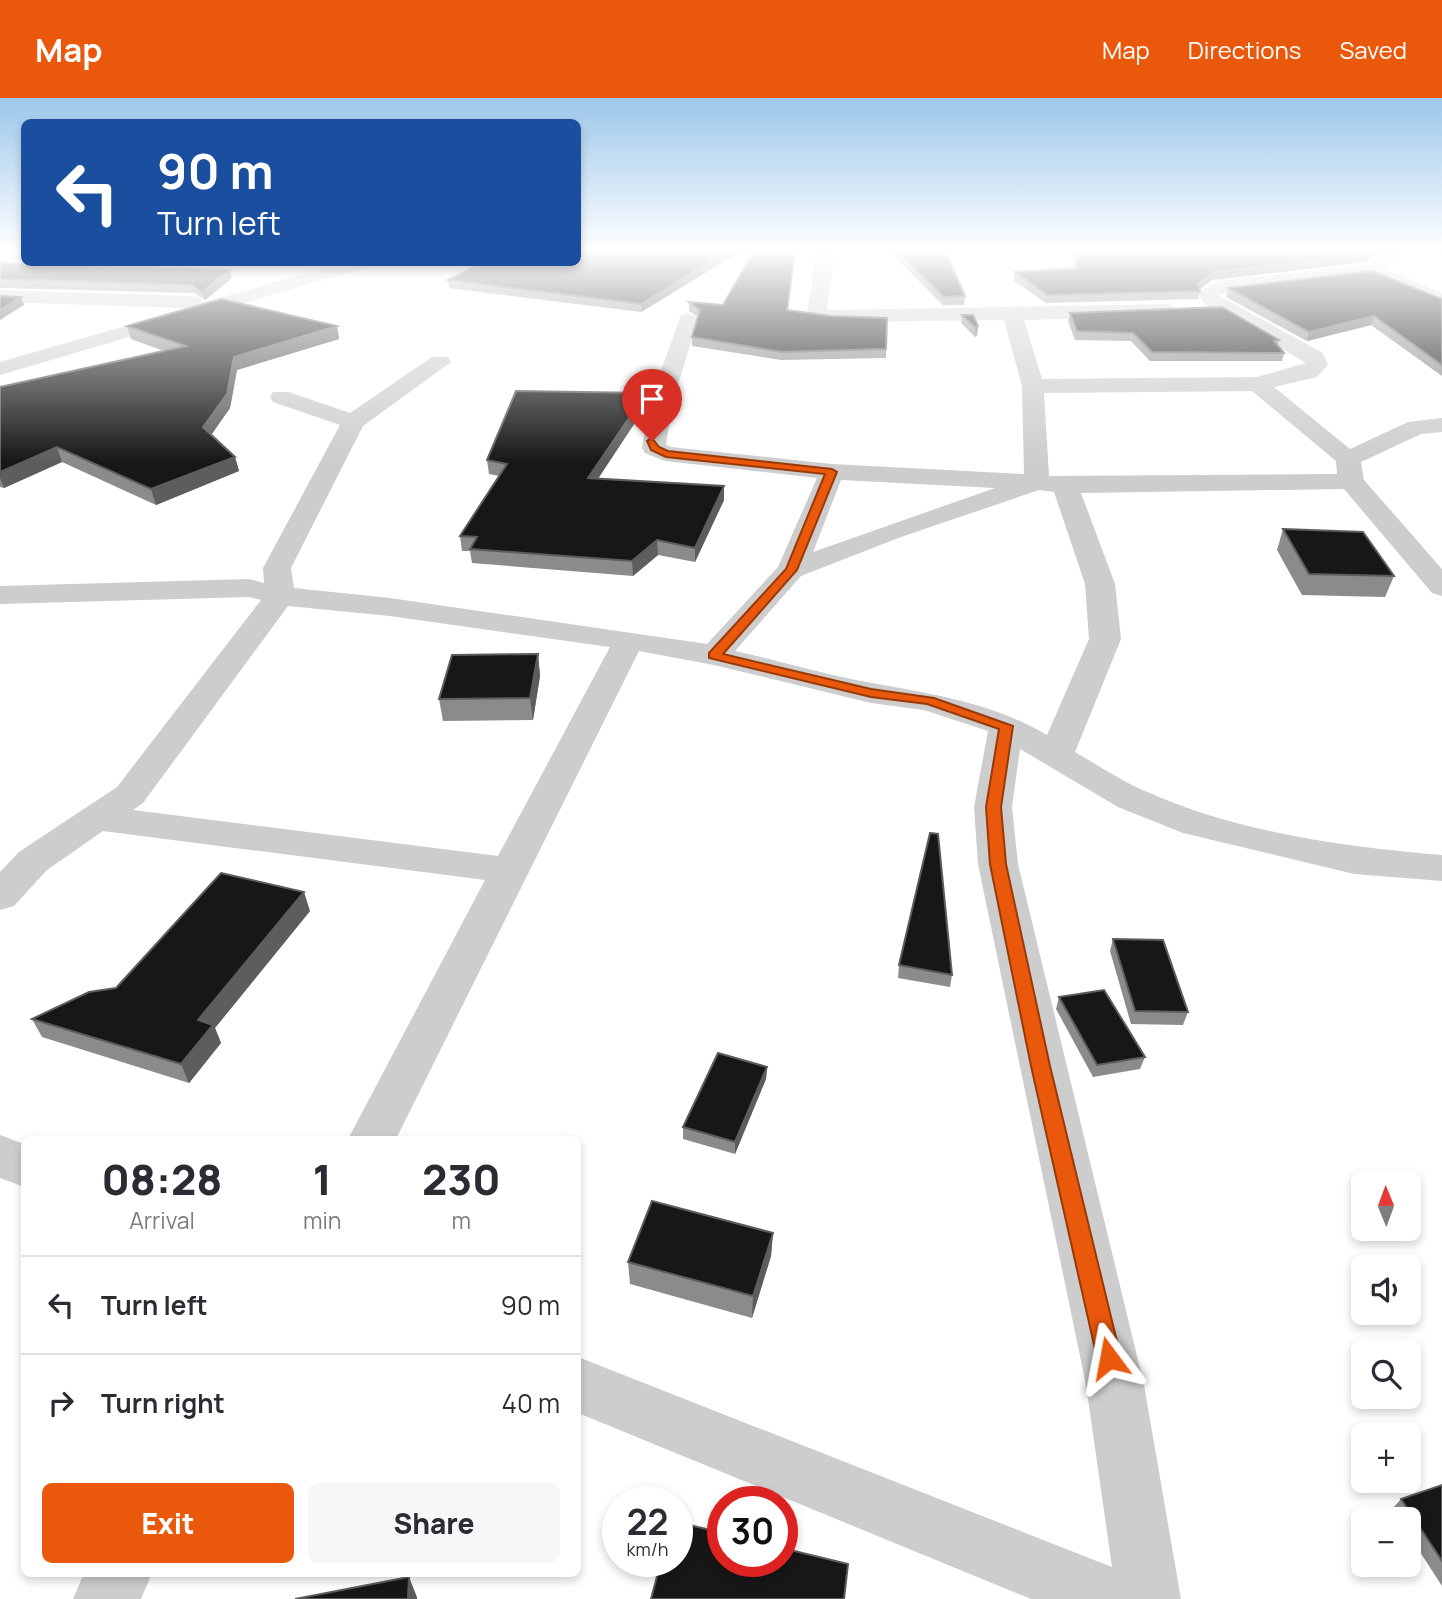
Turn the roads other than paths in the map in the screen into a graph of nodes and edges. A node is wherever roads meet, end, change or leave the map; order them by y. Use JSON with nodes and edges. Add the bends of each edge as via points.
{"nodes":[{"id":1,"x":171,"y":321,"type":"edge"},
{"id":2,"x":687,"y":321,"type":"edge"},
{"id":3,"x":1014,"y":321,"type":"edge"},
{"id":4,"x":1251,"y":321,"type":"edge"},
{"id":5,"x":440,"y":362,"type":"dead end"},
{"id":6,"x":0,"y":369,"type":"edge"},
{"id":7,"x":1257,"y":384,"type":"junction"},
{"id":8,"x":1033,"y":386,"type":"junction"},
{"id":9,"x":281,"y":397,"type":"dead end"},
{"id":10,"x":353,"y":422,"type":"junction"},
{"id":11,"x":1442,"y":425,"type":"edge"},
{"id":12,"x":1350,"y":470,"type":"junction"},
{"id":13,"x":832,"y":472,"type":"junction"},
{"id":14,"x":1051,"y":484,"type":"junction"},
{"id":15,"x":791,"y":570,"type":"junction"},
{"id":16,"x":1442,"y":587,"type":"edge"},
{"id":17,"x":0,"y":595,"type":"edge"},
{"id":18,"x":280,"y":596,"type":"junction"},
{"id":19,"x":629,"y":640,"type":"junction"},
{"id":20,"x":714,"y":655,"type":"junction"},
{"id":21,"x":1006,"y":726,"type":"junction"},
{"id":22,"x":1056,"y":756,"type":"junction"},
{"id":23,"x":98,"y":818,"type":"junction"},
{"id":24,"x":1442,"y":868,"type":"edge"},
{"id":25,"x":509,"y":870,"type":"junction"},
{"id":26,"x":0,"y":896,"type":"edge"},
{"id":27,"x":374,"y":1136,"type":"edge"},
{"id":28,"x":0,"y":1156,"type":"edge"},
{"id":29,"x":21,"y":1165,"type":"edge"},
{"id":30,"x":581,"y":1386,"type":"edge"},
{"id":31,"x":118,"y":1577,"type":"edge"},
{"id":32,"x":105,"y":1599,"type":"edge"},
{"id":33,"x":1110,"y":1599,"type":"edge"},
{"id":34,"x":1149,"y":1599,"type":"edge"}],
"edges":[{"from":1,"to":6,"type":"street"},
{"from":2,"to":13,"type":"street","via":[[660,408],[654,448],[666,454]]},
{"from":3,"to":8,"type":"street"},
{"from":4,"to":7,"type":"street","via":[[1315,358],[1317,365],[1310,372]]},
{"from":5,"to":10,"type":"street"},
{"from":7,"to":8,"type":"street"},
{"from":7,"to":12,"type":"street"},
{"from":8,"to":14,"type":"street"},
{"from":9,"to":10,"type":"street"},
{"from":10,"to":18,"type":"street","via":[[277,568]]},
{"from":11,"to":12,"type":"street","via":[[1416,427]]},
{"from":12,"to":14,"type":"street"},
{"from":12,"to":16,"type":"street"},
{"from":13,"to":14,"type":"street"},
{"from":13,"to":15,"type":"street"},
{"from":14,"to":15,"type":"street","via":[[891,531]]},
{"from":14,"to":22,"type":"street","via":[[1100,583],[1105,639]]},
{"from":15,"to":20,"type":"street"},
{"from":17,"to":18,"type":"street","via":[[249,588]]},
{"from":18,"to":19,"type":"street"},
{"from":18,"to":23,"type":"street","via":[[130,794]]},
{"from":19,"to":20,"type":"street"},
{"from":19,"to":25,"type":"street"},
{"from":20,"to":21,"type":"street","via":[[871,693],[929,701]]},
{"from":21,"to":22,"type":"street"},
{"from":21,"to":34,"type":"street","via":[[993,807],[998,864],[1115,1385]]},
{"from":22,"to":24,"type":"street","via":[[1131,799],[1196,824],[1354,861]]},
{"from":23,"to":25,"type":"street"},
{"from":23,"to":26,"type":"street","via":[[33,861]]},
{"from":25,"to":27,"type":"street"},
{"from":28,"to":29,"type":"street"},
{"from":30,"to":33,"type":"street"},
{"from":31,"to":32,"type":"street"}]}
